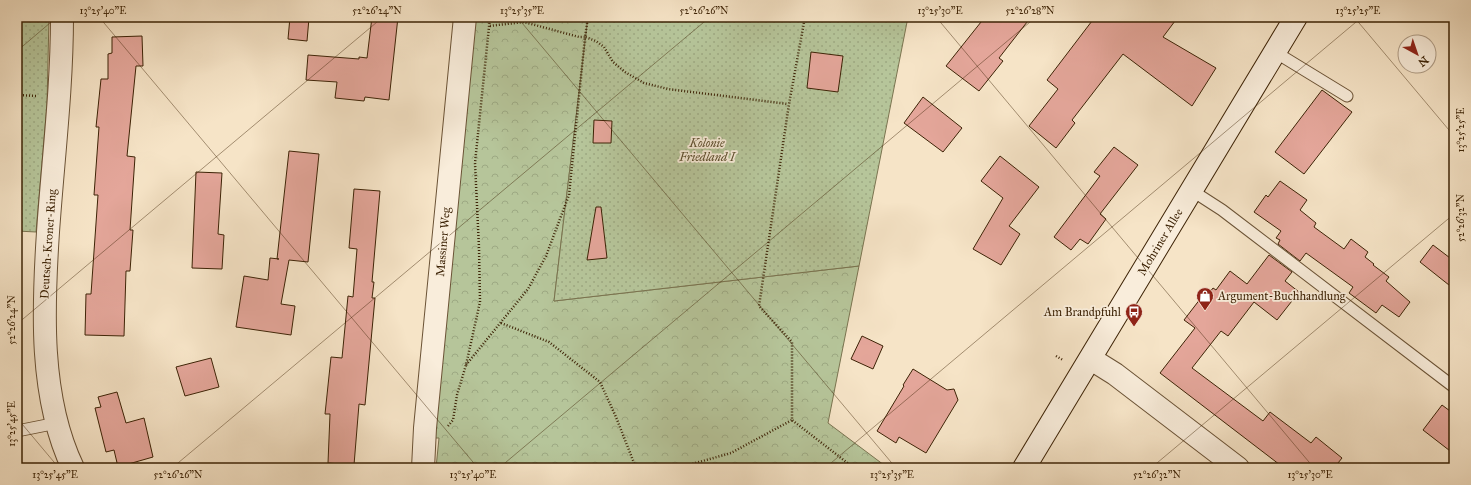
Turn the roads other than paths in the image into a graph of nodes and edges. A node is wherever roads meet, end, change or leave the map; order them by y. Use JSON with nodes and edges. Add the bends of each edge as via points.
{"nodes":[{"id":1,"x":62,"y":17,"type":"edge"},
{"id":2,"x":465,"y":17,"type":"edge"},
{"id":3,"x":1296,"y":17,"type":"edge"},
{"id":4,"x":1275,"y":52,"type":"junction"},
{"id":5,"x":1347,"y":96,"type":"dead end"},
{"id":6,"x":1191,"y":190,"type":"junction"},
{"id":7,"x":1091,"y":359,"type":"junction"},
{"id":8,"x":1454,"y":387,"type":"edge"},
{"id":9,"x":57,"y":424,"type":"junction"},
{"id":10,"x":17,"y":431,"type":"edge"},
{"id":11,"x":73,"y":468,"type":"edge"},
{"id":12,"x":423,"y":468,"type":"edge"},
{"id":13,"x":1024,"y":468,"type":"edge"},
{"id":14,"x":1238,"y":468,"type":"edge"}],
"edges":[{"from":1,"to":9,"type":"street","name":"Deutsch-Kroner-Ring","via":[[62,64],[44,285],[48,376]]},
{"from":2,"to":12,"type":"street","name":"Massiner Weg"},
{"from":3,"to":4,"type":"street","name":"Mohriner Allee"},
{"from":4,"to":5,"type":"lane"},
{"from":4,"to":6,"type":"street","name":"Mohriner Allee"},
{"from":6,"to":7,"type":"street","name":"Mohriner Allee"},
{"from":6,"to":8,"type":"lane","via":[[1222,210]]},
{"from":7,"to":13,"type":"street","name":"Mohriner Allee"},
{"from":7,"to":14,"type":"street","via":[[1115,374]]},
{"from":9,"to":10,"type":"lane"},
{"from":9,"to":11,"type":"street","name":"Deutsch-Kroner-Ring"}]}
